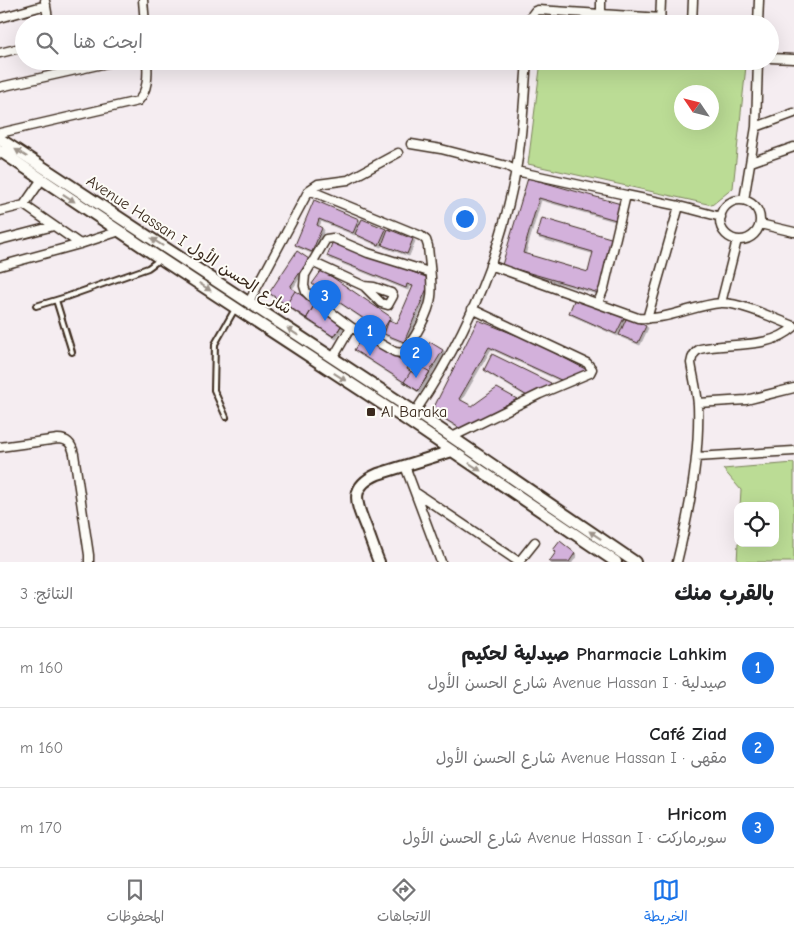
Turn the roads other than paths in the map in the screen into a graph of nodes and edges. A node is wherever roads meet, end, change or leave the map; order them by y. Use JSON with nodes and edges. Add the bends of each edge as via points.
{"nodes":[{"id":1,"x":143,"y":0,"type":"edge"},
{"id":2,"x":601,"y":0,"type":"edge"},
{"id":3,"x":661,"y":0,"type":"edge"},
{"id":4,"x":693,"y":0,"type":"edge"},
{"id":5,"x":758,"y":0,"type":"edge"},
{"id":6,"x":46,"y":2,"type":"edge"},
{"id":7,"x":601,"y":14,"type":"junction"},
{"id":8,"x":48,"y":15,"type":"edge"},
{"id":9,"x":144,"y":15,"type":"edge"},
{"id":10,"x":532,"y":15,"type":"edge"},
{"id":11,"x":609,"y":15,"type":"edge"},
{"id":12,"x":660,"y":15,"type":"edge"},
{"id":13,"x":692,"y":15,"type":"edge"},
{"id":14,"x":758,"y":15,"type":"edge"},
{"id":15,"x":0,"y":18,"type":"edge"},
{"id":16,"x":15,"y":49,"type":"edge"},
{"id":17,"x":0,"y":53,"type":"edge"},
{"id":18,"x":779,"y":58,"type":"edge"},
{"id":19,"x":794,"y":59,"type":"edge"},
{"id":20,"x":76,"y":70,"type":"edge"},
{"id":21,"x":147,"y":70,"type":"edge"},
{"id":22,"x":526,"y":70,"type":"edge"},
{"id":23,"x":758,"y":70,"type":"edge"},
{"id":24,"x":0,"y":87,"type":"edge"},
{"id":25,"x":794,"y":113,"type":"edge"},
{"id":26,"x":756,"y":127,"type":"junction"},
{"id":27,"x":0,"y":134,"type":"edge"},
{"id":28,"x":0,"y":139,"type":"edge"},
{"id":29,"x":411,"y":144,"type":"dead end"},
{"id":30,"x":794,"y":147,"type":"edge"},
{"id":31,"x":0,"y":150,"type":"edge"},
{"id":32,"x":398,"y":153,"type":"dead end"},
{"id":33,"x":751,"y":162,"type":"junction"},
{"id":34,"x":516,"y":171,"type":"junction"},
{"id":35,"x":42,"y":179,"type":"junction"},
{"id":36,"x":309,"y":190,"type":"junction"},
{"id":37,"x":626,"y":195,"type":"junction"},
{"id":38,"x":744,"y":200,"type":"junction"},
{"id":39,"x":24,"y":205,"type":"junction"},
{"id":40,"x":679,"y":206,"type":"junction"},
{"id":41,"x":0,"y":211,"type":"edge"},
{"id":42,"x":720,"y":216,"type":"junction"},
{"id":43,"x":760,"y":224,"type":"junction"},
{"id":44,"x":54,"y":226,"type":"junction"},
{"id":45,"x":120,"y":231,"type":"junction"},
{"id":46,"x":794,"y":232,"type":"edge"},
{"id":47,"x":0,"y":240,"type":"edge"},
{"id":48,"x":737,"y":240,"type":"junction"},
{"id":49,"x":80,"y":244,"type":"junction"},
{"id":50,"x":161,"y":259,"type":"junction"},
{"id":51,"x":312,"y":262,"type":"junction"},
{"id":52,"x":490,"y":265,"type":"junction"},
{"id":53,"x":0,"y":266,"type":"edge"},
{"id":54,"x":429,"y":272,"type":"junction"},
{"id":55,"x":364,"y":286,"type":"dead end"},
{"id":56,"x":56,"y":300,"type":"junction"},
{"id":57,"x":249,"y":302,"type":"junction"},
{"id":58,"x":598,"y":303,"type":"junction"},
{"id":59,"x":720,"y":303,"type":"junction"},
{"id":60,"x":36,"y":306,"type":"dead end"},
{"id":61,"x":236,"y":307,"type":"junction"},
{"id":62,"x":472,"y":309,"type":"junction"},
{"id":63,"x":647,"y":319,"type":"junction"},
{"id":64,"x":794,"y":326,"type":"edge"},
{"id":65,"x":352,"y":327,"type":"junction"},
{"id":66,"x":72,"y":352,"type":"dead end"},
{"id":67,"x":333,"y":358,"type":"junction"},
{"id":68,"x":794,"y":388,"type":"edge"},
{"id":69,"x":698,"y":403,"type":"junction"},
{"id":70,"x":415,"y":412,"type":"junction"},
{"id":71,"x":226,"y":417,"type":"dead end"},
{"id":72,"x":452,"y":437,"type":"junction"},
{"id":73,"x":0,"y":447,"type":"edge"},
{"id":74,"x":452,"y":451,"type":"junction"},
{"id":75,"x":794,"y":451,"type":"edge"},
{"id":76,"x":696,"y":457,"type":"junction"},
{"id":77,"x":405,"y":466,"type":"junction"},
{"id":78,"x":414,"y":492,"type":"junction"},
{"id":79,"x":535,"y":542,"type":"dead end"},
{"id":80,"x":89,"y":562,"type":"edge"},
{"id":81,"x":379,"y":562,"type":"edge"},
{"id":82,"x":441,"y":562,"type":"edge"},
{"id":83,"x":519,"y":562,"type":"edge"},
{"id":84,"x":616,"y":562,"type":"edge"},
{"id":85,"x":635,"y":562,"type":"edge"},
{"id":86,"x":677,"y":562,"type":"edge"}],
"edges":[{"from":1,"to":9,"type":"street"},
{"from":2,"to":7,"type":"street"},
{"from":3,"to":12,"type":"street"},
{"from":4,"to":13,"type":"street"},
{"from":5,"to":14,"type":"street"},
{"from":6,"to":8,"type":"street"},
{"from":6,"to":15,"type":"street"},
{"from":7,"to":10,"type":"street","via":[[538,10]]},
{"from":7,"to":11,"type":"street"},
{"from":16,"to":17,"type":"street"},
{"from":18,"to":19,"type":"street"},
{"from":20,"to":24,"type":"street"},
{"from":21,"to":27,"type":"street","via":[[147,83],[138,101]]},
{"from":22,"to":34,"type":"street"},
{"from":23,"to":26,"type":"street"},
{"from":25,"to":26,"type":"street"},
{"from":26,"to":33,"type":"street"},
{"from":57,"to":28,"type":"main road","name":"Avenue Hassan I شارع الحسن الأول","one_way":true},
{"from":29,"to":34,"type":"street","via":[[441,149]]},
{"from":30,"to":33,"type":"street"},
{"from":31,"to":35,"type":"main road"},
{"from":32,"to":36,"type":"street","via":[[348,180],[318,184]]},
{"from":33,"to":38,"type":"street"},
{"from":34,"to":37,"type":"street"},
{"from":34,"to":52,"type":"street"},
{"from":35,"to":39,"type":"street"},
{"from":35,"to":45,"type":"main road","one_way":true},
{"from":36,"to":54,"type":"street","via":[[426,240]]},
{"from":36,"to":57,"type":"street"},
{"from":37,"to":40,"type":"street"},
{"from":37,"to":58,"type":"street"},
{"from":38,"to":42,"type":"street","via":[[729,203]]},
{"from":38,"to":43,"type":"street","via":[[757,209]]},
{"from":39,"to":41,"type":"street"},
{"from":39,"to":44,"type":"street"},
{"from":40,"to":42,"type":"street"},
{"from":40,"to":63,"type":"street"},
{"from":42,"to":48,"type":"street","via":[[724,232]]},
{"from":43,"to":46,"type":"street"},
{"from":43,"to":48,"type":"street","via":[[752,237]]},
{"from":44,"to":47,"type":"street"},
{"from":44,"to":49,"type":"street"},
{"from":45,"to":49,"type":"street"},
{"from":45,"to":50,"type":"main road"},
{"from":48,"to":59,"type":"street"},
{"from":49,"to":53,"type":"street"},
{"from":50,"to":56,"type":"lane","via":[[148,268]]},
{"from":50,"to":61,"type":"main road","one_way":true},
{"from":51,"to":54,"type":"street","via":[[323,242],[333,238]]},
{"from":51,"to":55,"type":"street"},
{"from":51,"to":65,"type":"street","via":[[303,283],[306,292]]},
{"from":52,"to":58,"type":"street"},
{"from":52,"to":62,"type":"street"},
{"from":54,"to":65,"type":"street","via":[[431,299],[414,336],[402,353]]},
{"from":56,"to":60,"type":"lane"},
{"from":56,"to":66,"type":"lane"},
{"from":67,"to":57,"type":"main road","name":"Avenue Hassan I شارع الحسن الأول","one_way":true},
{"from":58,"to":63,"type":"street"},
{"from":59,"to":63,"type":"street"},
{"from":59,"to":64,"type":"street","via":[[740,306]]},
{"from":61,"to":71,"type":"lane","via":[[215,344],[214,390]]},
{"from":61,"to":74,"type":"main road","one_way":true},
{"from":62,"to":70,"type":"street","via":[[454,348]]},
{"from":62,"to":72,"type":"street","via":[[587,363],[592,369],[590,373]]},
{"from":64,"to":69,"type":"street","via":[[764,341],[706,347],[695,352],[691,363]]},
{"from":65,"to":67,"type":"street"},
{"from":67,"to":70,"type":"main road","name":"Avenue Hassan I شارع الحسن الأول"},
{"from":68,"to":69,"type":"street","via":[[746,400]]},
{"from":69,"to":76,"type":"street"},
{"from":70,"to":72,"type":"main road","name":"Avenue Hassan I شارع الحسن الأول"},
{"from":85,"to":72,"type":"main road","name":"Avenue Hassan I شارع الحسن الأول","one_way":true},
{"from":73,"to":80,"type":"street","via":[[58,438],[71,444]]},
{"from":74,"to":77,"type":"main road"},
{"from":74,"to":84,"type":"main road","one_way":true},
{"from":75,"to":76,"type":"street"},
{"from":76,"to":86,"type":"street"},
{"from":77,"to":78,"type":"street"},
{"from":77,"to":81,"type":"main road","via":[[368,478],[357,494],[356,504]]},
{"from":78,"to":82,"type":"street"},
{"from":78,"to":83,"type":"street"},
{"from":79,"to":83,"type":"street"}]}
